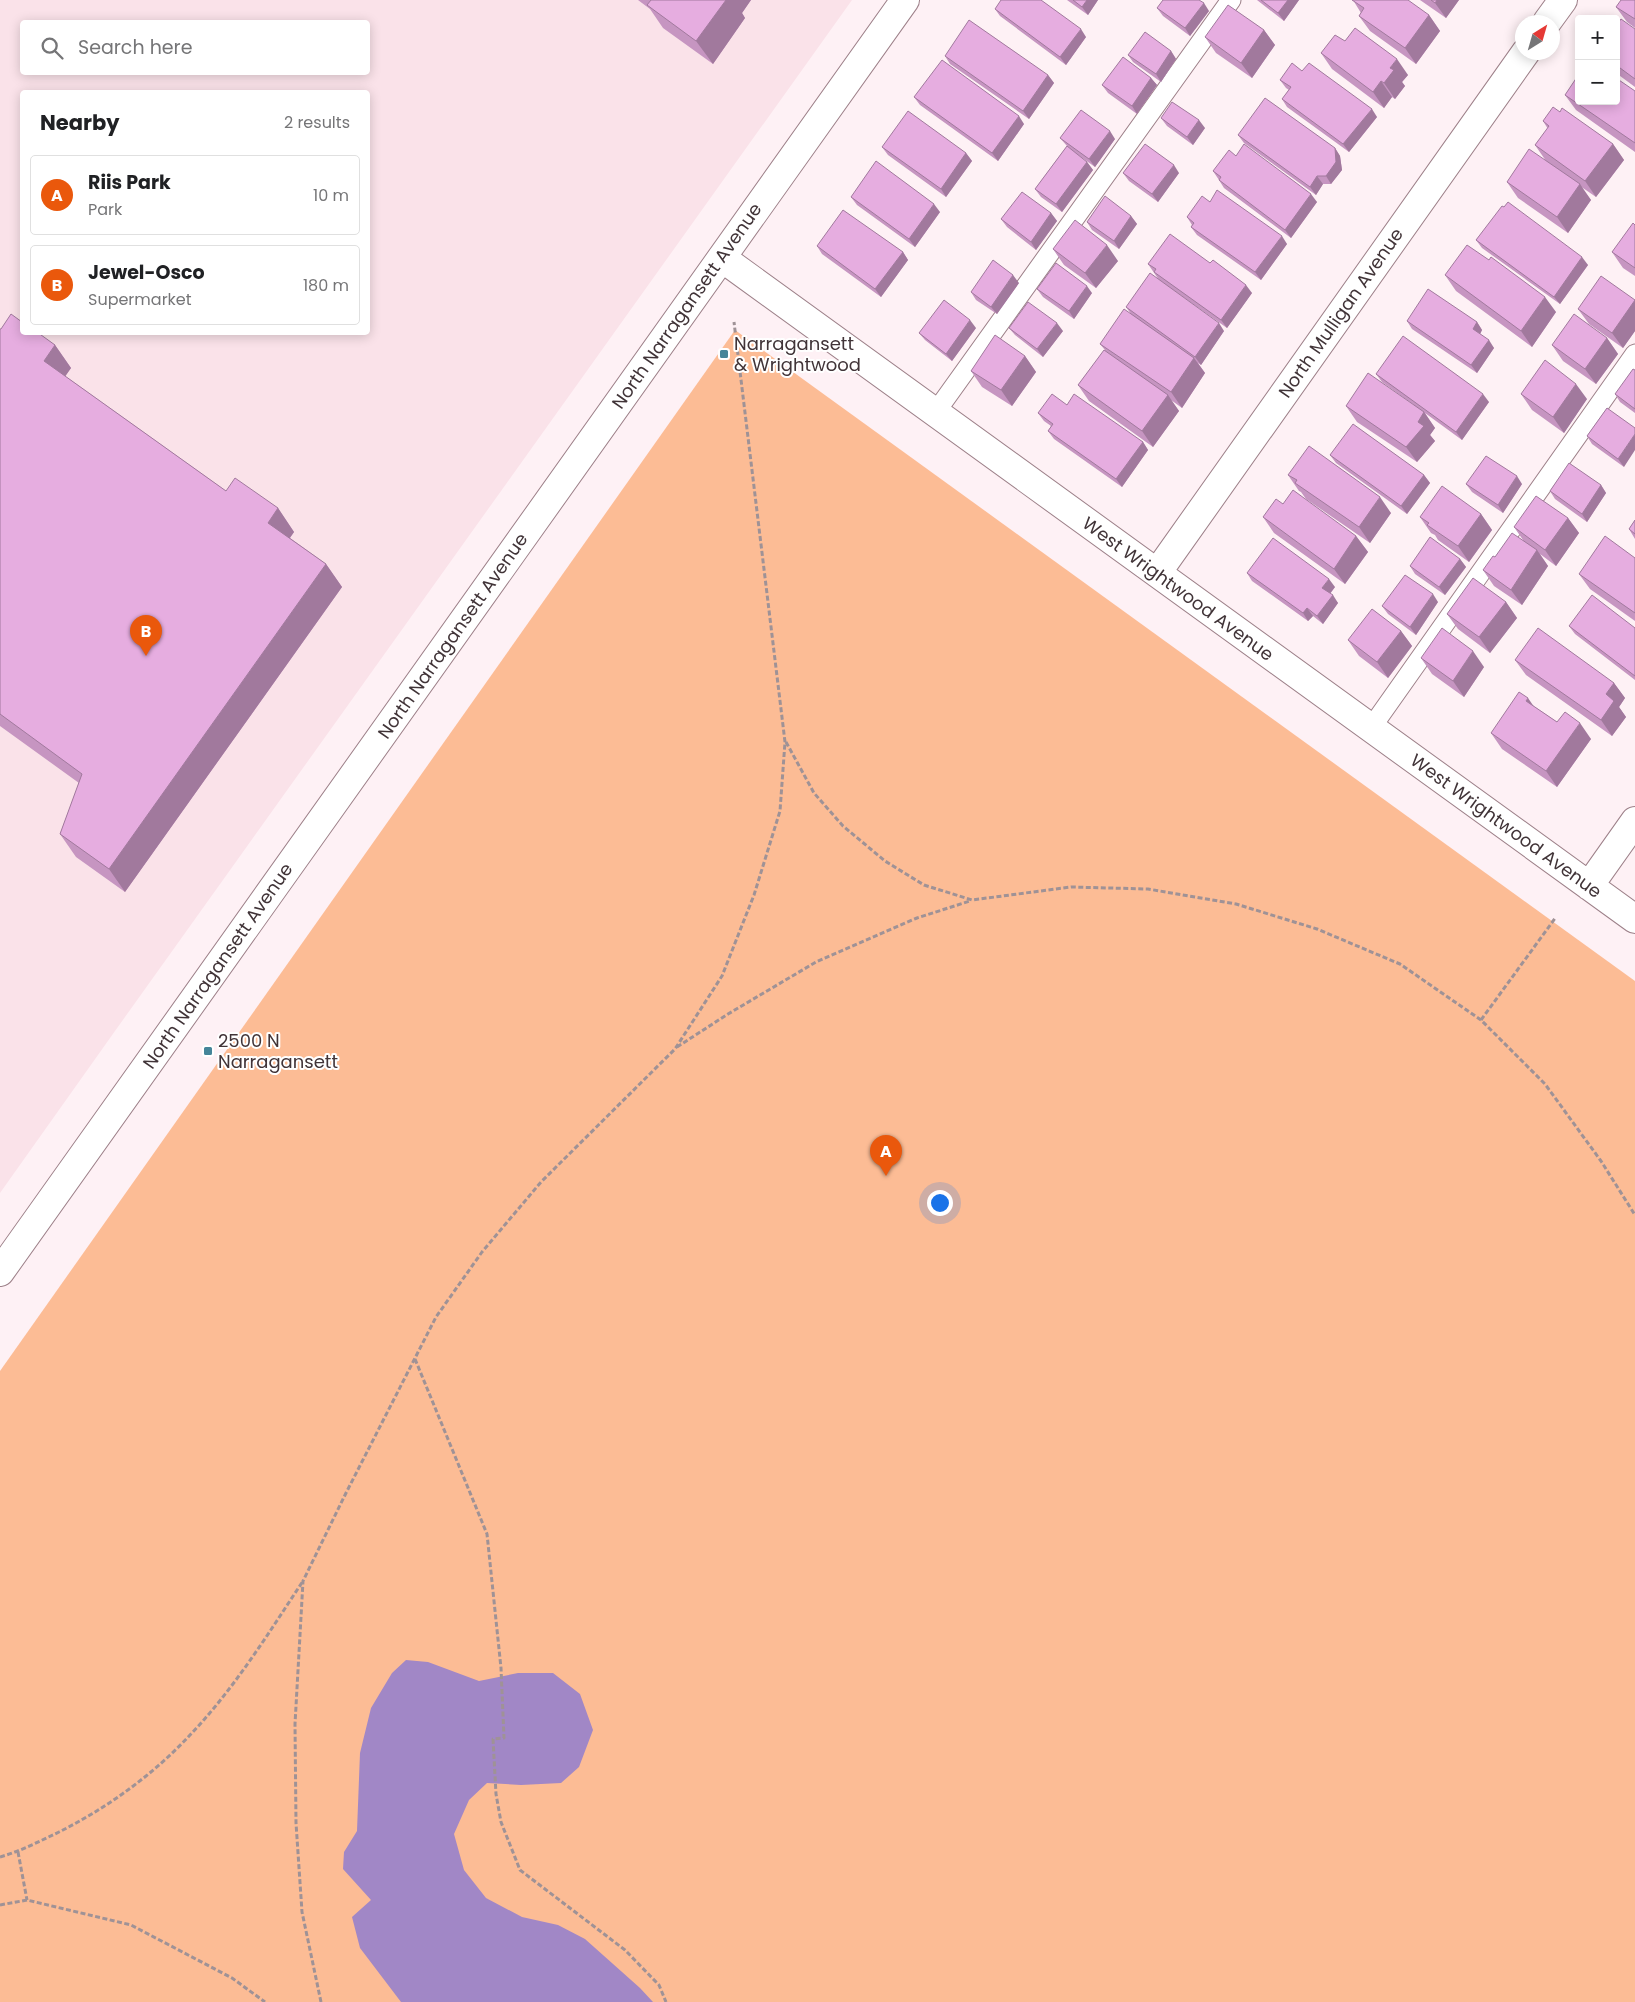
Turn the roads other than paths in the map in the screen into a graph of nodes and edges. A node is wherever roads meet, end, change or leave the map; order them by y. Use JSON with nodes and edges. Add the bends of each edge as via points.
{"nodes":[{"id":1,"x":905,"y":0,"type":"edge"},
{"id":2,"x":1231,"y":0,"type":"edge"},
{"id":3,"x":1563,"y":0,"type":"edge"},
{"id":4,"x":1552,"y":15,"type":"edge"},
{"id":5,"x":1520,"y":60,"type":"edge"},
{"id":6,"x":722,"y":258,"type":"junction"},
{"id":7,"x":1635,"y":354,"type":"edge"},
{"id":8,"x":936,"y":413,"type":"junction"},
{"id":9,"x":1157,"y":573,"type":"junction"},
{"id":10,"x":1371,"y":728,"type":"junction"},
{"id":11,"x":1635,"y":821,"type":"edge"},
{"id":12,"x":1589,"y":886,"type":"junction"},
{"id":13,"x":1635,"y":919,"type":"edge"},
{"id":14,"x":0,"y":1272,"type":"edge"}],
"edges":[{"from":1,"to":6,"type":"street","name":"North Narragansett Avenue"},
{"from":2,"to":8,"type":"lane"},
{"from":3,"to":4,"type":"street"},
{"from":5,"to":9,"type":"street","name":"North Mulligan Avenue"},
{"from":6,"to":8,"type":"street","name":"West Wrightwood Avenue"},
{"from":6,"to":14,"type":"street","name":"North Narragansett Avenue"},
{"from":7,"to":10,"type":"lane"},
{"from":8,"to":9,"type":"street","name":"West Wrightwood Avenue"},
{"from":9,"to":10,"type":"street","name":"West Wrightwood Avenue"},
{"from":10,"to":12,"type":"street","name":"West Wrightwood Avenue"},
{"from":11,"to":12,"type":"street"},
{"from":12,"to":13,"type":"street","name":"West Wrightwood Avenue"}]}
